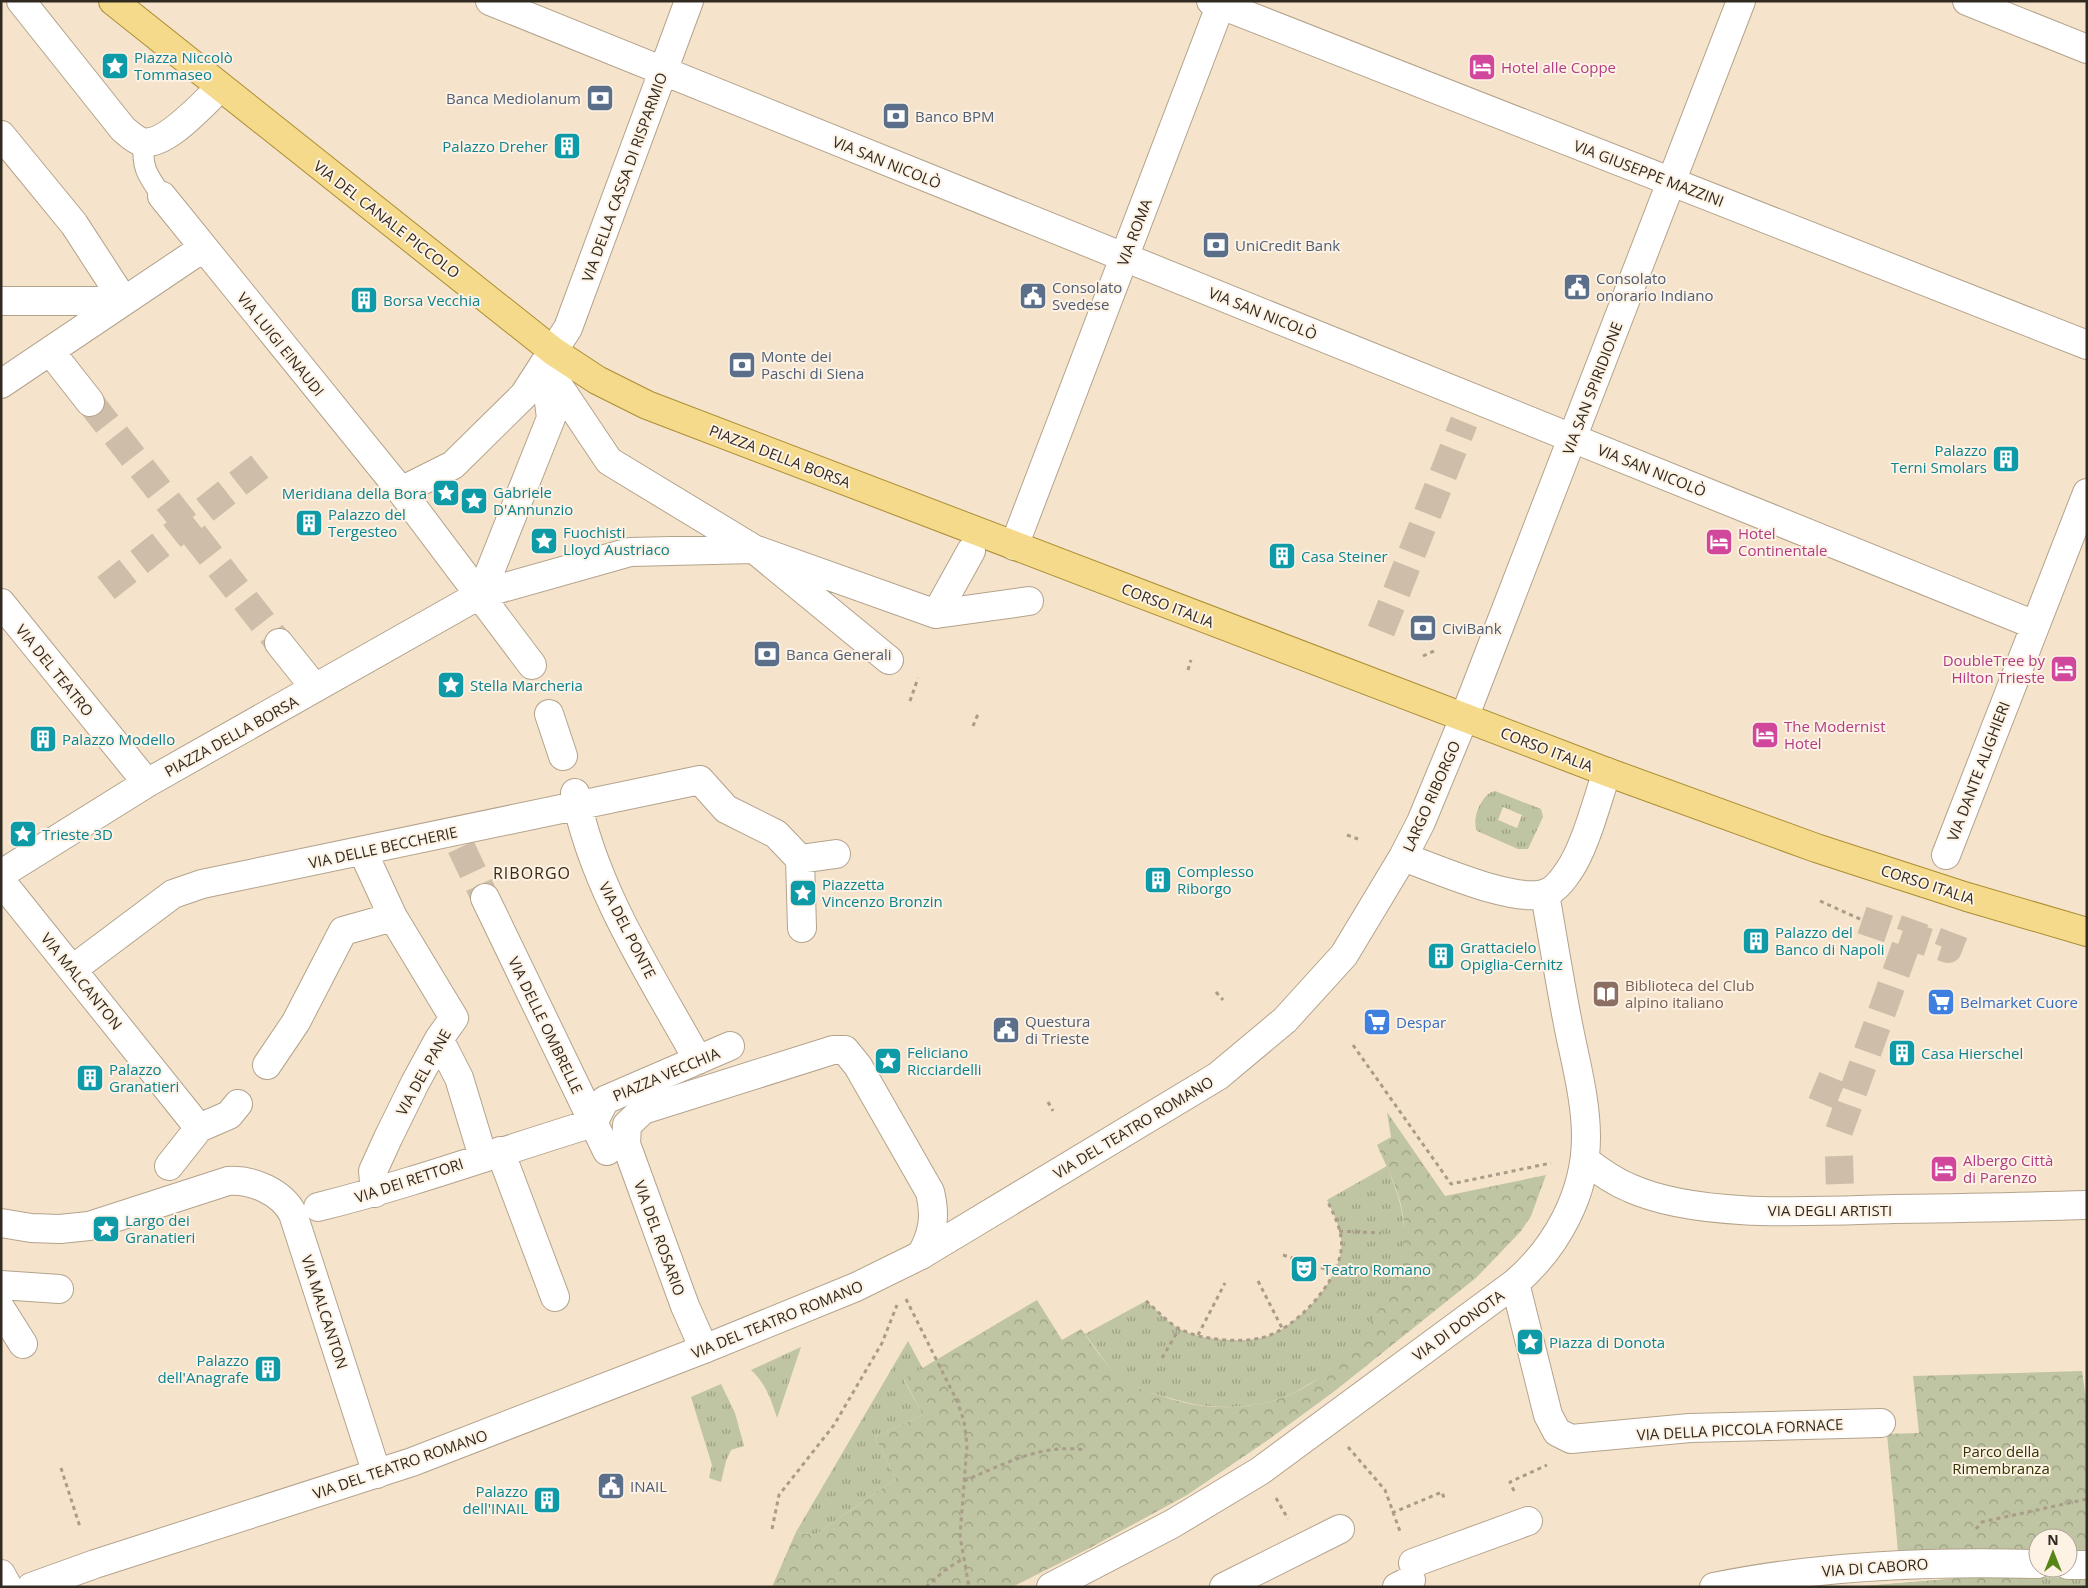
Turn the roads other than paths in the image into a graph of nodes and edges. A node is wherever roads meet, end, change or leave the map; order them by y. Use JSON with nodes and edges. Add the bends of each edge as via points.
{"nodes":[{"id":1,"x":21,"y":1,"type":"edge"},
{"id":2,"x":113,"y":1,"type":"edge"},
{"id":3,"x":490,"y":1,"type":"edge"},
{"id":4,"x":690,"y":1,"type":"edge"},
{"id":5,"x":1741,"y":1,"type":"edge"},
{"id":6,"x":1967,"y":1,"type":"edge"},
{"id":7,"x":1218,"y":3,"type":"edge"},
{"id":8,"x":2087,"y":48,"type":"edge"},
{"id":9,"x":664,"y":71,"type":"junction"},
{"id":10,"x":220,"y":88,"type":"junction"},
{"id":11,"x":1,"y":135,"type":"edge"},
{"id":12,"x":144,"y":142,"type":"junction"},
{"id":13,"x":1670,"y":182,"type":"junction"},
{"id":14,"x":162,"y":196,"type":"joint"},
{"id":15,"x":203,"y":248,"type":"junction"},
{"id":16,"x":1124,"y":257,"type":"junction"},
{"id":17,"x":1,"y":301,"type":"edge"},
{"id":18,"x":124,"y":301,"type":"junction"},
{"id":19,"x":2087,"y":345,"type":"edge"},
{"id":20,"x":50,"y":351,"type":"junction"},
{"id":21,"x":549,"y":357,"type":"junction"},
{"id":22,"x":1,"y":384,"type":"edge"},
{"id":23,"x":90,"y":402,"type":"tunnel mouth"},
{"id":24,"x":1573,"y":437,"type":"junction"},
{"id":25,"x":401,"y":491,"type":"junction"},
{"id":26,"x":2087,"y":492,"type":"edge"},
{"id":27,"x":1014,"y":546,"type":"junction"},
{"id":28,"x":754,"y":549,"type":"junction"},
{"id":29,"x":971,"y":551,"type":"dead end"},
{"id":30,"x":481,"y":594,"type":"junction"},
{"id":31,"x":1029,"y":601,"type":"dead end"},
{"id":32,"x":1,"y":604,"type":"edge"},
{"id":33,"x":936,"y":614,"type":"junction"},
{"id":34,"x":2035,"y":625,"type":"junction"},
{"id":35,"x":279,"y":643,"type":"tunnel mouth"},
{"id":36,"x":889,"y":660,"type":"dead end"},
{"id":37,"x":532,"y":665,"type":"dead end"},
{"id":38,"x":315,"y":688,"type":"junction"},
{"id":39,"x":549,"y":714,"type":"dead end"},
{"id":40,"x":1464,"y":718,"type":"junction"},
{"id":41,"x":563,"y":756,"type":"dead end"},
{"id":42,"x":1607,"y":772,"type":"junction"},
{"id":43,"x":147,"y":783,"type":"junction"},
{"id":44,"x":576,"y":799,"type":"junction"},
{"id":45,"x":363,"y":852,"type":"junction"},
{"id":46,"x":836,"y":854,"type":"dead end"},
{"id":47,"x":1946,"y":855,"type":"dead end"},
{"id":48,"x":1404,"y":857,"type":"junction"},
{"id":49,"x":800,"y":859,"type":"junction"},
{"id":50,"x":1,"y":874,"type":"edge"},
{"id":51,"x":1,"y":881,"type":"edge"},
{"id":52,"x":1545,"y":894,"type":"junction"},
{"id":53,"x":485,"y":898,"type":"tunnel mouth"},
{"id":54,"x":393,"y":917,"type":"junction"},
{"id":55,"x":802,"y":928,"type":"dead end"},
{"id":56,"x":2087,"y":932,"type":"edge"},
{"id":57,"x":73,"y":969,"type":"junction"},
{"id":58,"x":439,"y":1039,"type":"junction"},
{"id":59,"x":730,"y":1046,"type":"dead end"},
{"id":60,"x":698,"y":1060,"type":"junction"},
{"id":61,"x":266,"y":1065,"type":"dead end"},
{"id":62,"x":238,"y":1104,"type":"dead end"},
{"id":63,"x":593,"y":1123,"type":"junction"},
{"id":64,"x":627,"y":1124,"type":"joint"},
{"id":65,"x":199,"y":1128,"type":"junction"},
{"id":66,"x":607,"y":1151,"type":"dead end"},
{"id":67,"x":491,"y":1154,"type":"junction"},
{"id":68,"x":1585,"y":1160,"type":"junction"},
{"id":69,"x":169,"y":1166,"type":"dead end"},
{"id":70,"x":375,"y":1193,"type":"junction"},
{"id":71,"x":2087,"y":1205,"type":"edge"},
{"id":72,"x":318,"y":1207,"type":"dead end"},
{"id":73,"x":1,"y":1223,"type":"edge"},
{"id":74,"x":921,"y":1255,"type":"junction"},
{"id":75,"x":1515,"y":1283,"type":"junction"},
{"id":76,"x":1,"y":1285,"type":"edge"},
{"id":77,"x":59,"y":1289,"type":"dead end"},
{"id":78,"x":555,"y":1297,"type":"dead end"},
{"id":79,"x":1,"y":1309,"type":"edge"},
{"id":80,"x":23,"y":1344,"type":"dead end"},
{"id":81,"x":704,"y":1349,"type":"junction"},
{"id":82,"x":1881,"y":1423,"type":"dead end"},
{"id":83,"x":377,"y":1474,"type":"junction"},
{"id":84,"x":1528,"y":1521,"type":"dead end"},
{"id":85,"x":1340,"y":1529,"type":"dead end"},
{"id":86,"x":2028,"y":1564,"type":"edge"},
{"id":87,"x":1,"y":1574,"type":"edge"},
{"id":88,"x":1407,"y":1577,"type":"edge"},
{"id":89,"x":8,"y":1587,"type":"edge"},
{"id":90,"x":31,"y":1587,"type":"edge"},
{"id":91,"x":1051,"y":1587,"type":"edge"},
{"id":92,"x":1224,"y":1587,"type":"edge"},
{"id":93,"x":1714,"y":1587,"type":"edge"}],
"edges":[{"from":1,"to":12,"type":"street","via":[[123,128]]},
{"from":2,"to":10,"type":"main road"},
{"from":3,"to":9,"type":"street","name":"VIA SAN NICOLÒ"},
{"from":4,"to":9,"type":"street","name":"VIA DELLA CASSA DI RISPARMIO"},
{"from":5,"to":13,"type":"street","name":"VIA SAN SPIRIDIONE"},
{"from":6,"to":8,"type":"street"},
{"from":7,"to":13,"type":"street","name":"VIA GIUSEPPE MAZZINI"},
{"from":7,"to":16,"type":"street","name":"VIA ROMA"},
{"from":9,"to":16,"type":"street","name":"VIA SAN NICOLÒ"},
{"from":9,"to":21,"type":"street","name":"VIA DELLA CASSA DI RISPARMIO","via":[[568,328]]},
{"from":10,"to":12,"type":"street","via":[[167,136]]},
{"from":10,"to":21,"type":"main road","name":"VIA DEL CANALE PICCOLO"},
{"from":11,"to":18,"type":"street","via":[[74,224]]},
{"from":12,"to":14,"type":"lane","via":[[142,157],[145,171]]},
{"from":13,"to":19,"type":"street","name":"VIA GIUSEPPE MAZZINI"},
{"from":13,"to":24,"type":"street","name":"VIA SAN SPIRIDIONE"},
{"from":14,"to":15,"type":"street","name":"VIA LUIGI EINAUDI"},
{"from":15,"to":18,"type":"street"},
{"from":15,"to":25,"type":"street","name":"VIA LUIGI EINAUDI"},
{"from":16,"to":24,"type":"street","name":"VIA SAN NICOLÒ"},
{"from":16,"to":27,"type":"street","name":"VIA ROMA"},
{"from":17,"to":18,"type":"street"},
{"from":18,"to":20,"type":"street"},
{"from":20,"to":22,"type":"street"},
{"from":20,"to":23,"type":"street"},
{"from":21,"to":25,"type":"street","name":"VIA DELLA CASSA DI RISPARMIO","via":[[524,395],[453,466]]},
{"from":21,"to":27,"type":"main road","name":"PIAZZA DELLA BORSA","via":[[647,405]]},
{"from":21,"to":28,"type":"street","via":[[609,460]]},
{"from":21,"to":30,"type":"street","via":[[551,418]]},
{"from":24,"to":34,"type":"street","name":"VIA SAN NICOLÒ"},
{"from":24,"to":40,"type":"street","name":"VIA SAN SPIRIDIONE"},
{"from":25,"to":30,"type":"street","name":"VIA LUIGI EINAUDI"},
{"from":26,"to":34,"type":"street","name":"VIA DANTE ALIGHIERI"},
{"from":27,"to":40,"type":"main road","name":"CORSO ITALIA"},
{"from":28,"to":30,"type":"street","name":"PIAZZA DELLA BORSA","via":[[630,552]]},
{"from":28,"to":33,"type":"street"},
{"from":28,"to":36,"type":"street"},
{"from":29,"to":33,"type":"street"},
{"from":30,"to":37,"type":"street","name":"VIA LUIGI EINAUDI"},
{"from":30,"to":38,"type":"street","name":"PIAZZA DELLA BORSA"},
{"from":31,"to":33,"type":"street"},
{"from":32,"to":43,"type":"street","name":"VIA DEL TEATRO"},
{"from":34,"to":47,"type":"street","name":"VIA DANTE ALIGHIERI"},
{"from":35,"to":38,"type":"street","name":"PIAZZA DELLA BORSA"},
{"from":38,"to":43,"type":"street","name":"PIAZZA DELLA BORSA"},
{"from":39,"to":41,"type":"street"},
{"from":40,"to":42,"type":"main road","name":"CORSO ITALIA"},
{"from":40,"to":48,"type":"street","name":"LARGO RIBORGO"},
{"from":42,"to":52,"type":"street","via":[[1570,871]]},
{"from":42,"to":56,"type":"main road","name":"CORSO ITALIA","via":[[1816,848]]},
{"from":43,"to":50,"type":"street","name":"PIAZZA DELLA BORSA"},
{"from":44,"to":45,"type":"street","name":"VIA DELLE BECCHERIE","via":[[458,840]]},
{"from":44,"to":49,"type":"street","name":"VIA DELLE BECCHERIE","via":[[700,780],[726,809],[776,834]]},
{"from":44,"to":60,"type":"street","name":"VIA DEL PONTE","via":[[580,820],[606,893]]},
{"from":45,"to":54,"type":"street","name":"VIA DEL PANE"},
{"from":45,"to":57,"type":"street","name":"VIA DELLE BECCHERIE","via":[[202,884],[173,894]]},
{"from":46,"to":49,"type":"street"},
{"from":48,"to":52,"type":"street","name":"LARGO RIBORGO","via":[[1502,892],[1525,897]]},
{"from":48,"to":74,"type":"street","name":"VIA DEL TEATRO ROMANO","via":[[1344,955],[1285,1020],[1218,1076]]},
{"from":49,"to":55,"type":"street"},
{"from":51,"to":57,"type":"street","name":"VIA MALCANTON"},
{"from":52,"to":68,"type":"street","name":"VIA DI DONOTA","via":[[1581,1094],[1586,1135]]},
{"from":53,"to":63,"type":"street","name":"VIA DELLE OMBRELLE"},
{"from":54,"to":58,"type":"street","name":"VIA DEL PANE","via":[[454,1018]]},
{"from":54,"to":61,"type":"street","via":[[343,931],[296,1022]]},
{"from":57,"to":65,"type":"street","name":"VIA MALCANTON"},
{"from":58,"to":67,"type":"street"},
{"from":58,"to":70,"type":"street","name":"VIA DEL PANE","via":[[414,1083],[373,1171]]},
{"from":59,"to":60,"type":"street","name":"PIAZZA VECCHIA"},
{"from":60,"to":63,"type":"street","name":"PIAZZA VECCHIA","via":[[605,1100]]},
{"from":62,"to":65,"type":"street","via":[[229,1115]]},
{"from":63,"to":66,"type":"street","name":"VIA DELLE OMBRELLE"},
{"from":63,"to":67,"type":"street"},
{"from":64,"to":74,"type":"street","name":"PIAZZA VECCHIA","via":[[644,1110],[833,1050],[845,1050],[858,1066],[930,1192],[934,1207],[933,1223]]},
{"from":64,"to":81,"type":"street","name":"VIA DEL ROSARIO","via":[[626,1144]]},
{"from":65,"to":69,"type":"street"},
{"from":67,"to":70,"type":"street","name":"VIA DEI RETTORI"},
{"from":67,"to":78,"type":"street"},
{"from":68,"to":71,"type":"street","name":"VIA DEGLI ARTISTI","via":[[1630,1189],[1694,1205],[1828,1211]]},
{"from":68,"to":75,"type":"street","name":"VIA DI DONOTA","via":[[1564,1221],[1535,1266]]},
{"from":70,"to":72,"type":"street","name":"VIA DEI RETTORI"},
{"from":73,"to":83,"type":"street","name":"VIA MALCANTON","via":[[60,1230],[89,1226],[239,1180],[250,1181],[285,1201],[293,1214]]},
{"from":74,"to":81,"type":"street","name":"VIA DEL TEATRO ROMANO","via":[[856,1288]]},
{"from":75,"to":82,"type":"street","name":"VIA DELLA PICCOLA FORNACE","via":[[1548,1415],[1557,1432],[1570,1439],[1690,1428]]},
{"from":75,"to":91,"type":"street","name":"VIA DI DONOTA","via":[[1260,1471],[1172,1524]]},
{"from":76,"to":77,"type":"street"},
{"from":79,"to":80,"type":"street"},
{"from":81,"to":83,"type":"street","name":"VIA DEL TEATRO ROMANO"},
{"from":83,"to":90,"type":"street","name":"VIA DEL TEATRO ROMANO"},
{"from":84,"to":88,"type":"street"},
{"from":85,"to":92,"type":"street"},
{"from":86,"to":93,"type":"street","name":"VIA DI CABORO","via":[[1972,1562],[1869,1566],[1776,1575]]},
{"from":87,"to":89,"type":"street"}]}
